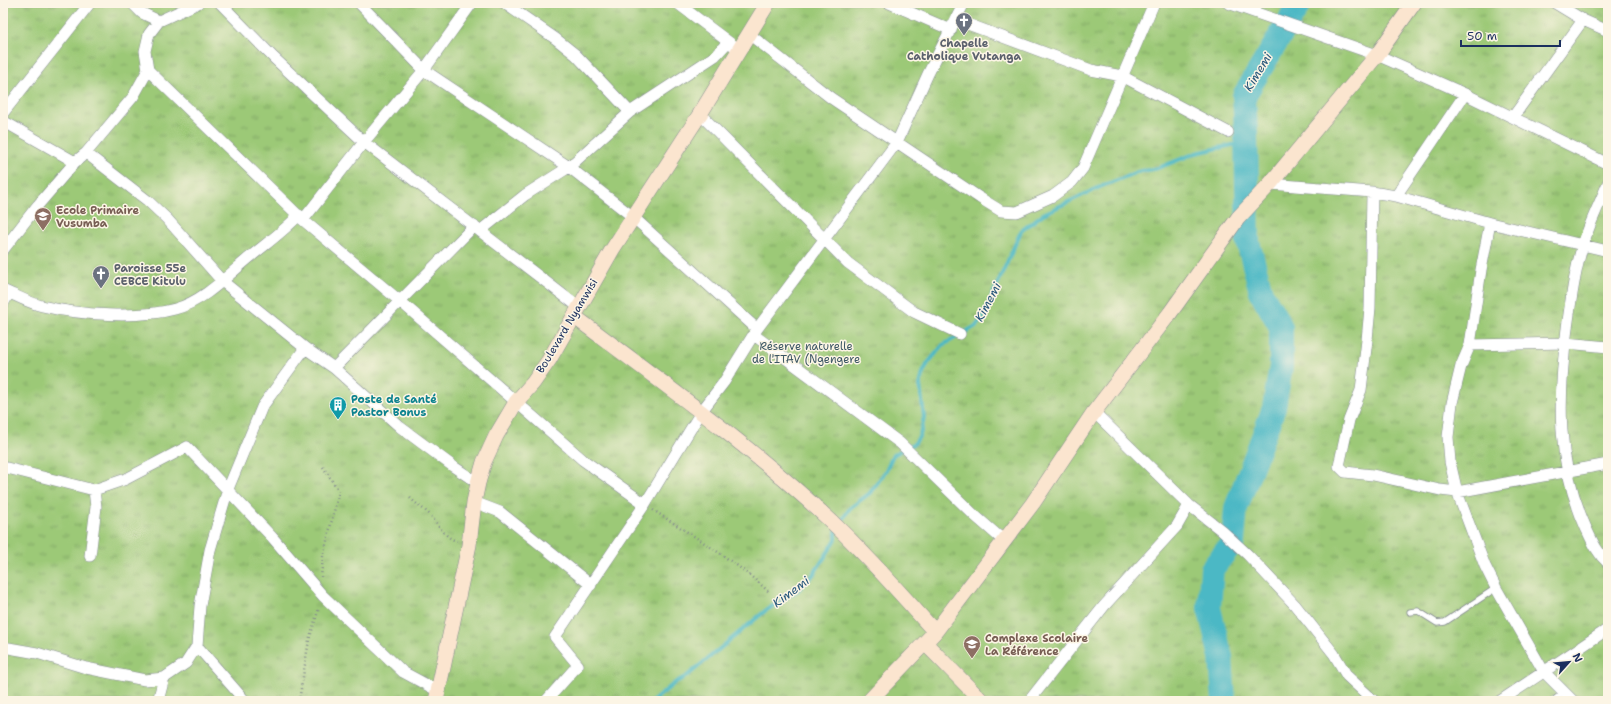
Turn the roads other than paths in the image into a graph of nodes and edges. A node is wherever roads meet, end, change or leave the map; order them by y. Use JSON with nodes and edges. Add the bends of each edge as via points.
{"nodes":[{"id":1,"x":90,"y":3,"type":"edge"},
{"id":2,"x":132,"y":3,"type":"edge"},
{"id":3,"x":198,"y":3,"type":"edge"},
{"id":4,"x":220,"y":3,"type":"edge"},
{"id":5,"x":359,"y":3,"type":"edge"},
{"id":6,"x":472,"y":3,"type":"edge"},
{"id":7,"x":504,"y":3,"type":"edge"},
{"id":8,"x":677,"y":3,"type":"edge"},
{"id":9,"x":768,"y":3,"type":"edge"},
{"id":10,"x":889,"y":3,"type":"edge"},
{"id":11,"x":964,"y":3,"type":"edge"},
{"id":12,"x":1154,"y":3,"type":"edge"},
{"id":13,"x":1228,"y":3,"type":"edge"},
{"id":14,"x":1414,"y":3,"type":"edge"},
{"id":15,"x":1556,"y":3,"type":"edge"},
{"id":16,"x":957,"y":20,"type":"junction"},
{"id":17,"x":1583,"y":20,"type":"junction"},
{"id":18,"x":159,"y":21,"type":"junction"},
{"id":19,"x":951,"y":30,"type":"junction"},
{"id":20,"x":1608,"y":31,"type":"edge"},
{"id":21,"x":749,"y":34,"type":"junction"},
{"id":22,"x":734,"y":46,"type":"junction"},
{"id":23,"x":1377,"y":55,"type":"junction"},
{"id":24,"x":148,"y":70,"type":"junction"},
{"id":25,"x":424,"y":70,"type":"junction"},
{"id":26,"x":1122,"y":76,"type":"junction"},
{"id":27,"x":1465,"y":94,"type":"junction"},
{"id":28,"x":630,"y":112,"type":"junction"},
{"id":29,"x":3,"y":113,"type":"edge"},
{"id":30,"x":700,"y":114,"type":"junction"},
{"id":31,"x":1513,"y":117,"type":"junction"},
{"id":32,"x":3,"y":121,"type":"edge"},
{"id":33,"x":1228,"y":132,"type":"dead end"},
{"id":34,"x":364,"y":142,"type":"junction"},
{"id":35,"x":898,"y":142,"type":"junction"},
{"id":36,"x":86,"y":153,"type":"junction"},
{"id":37,"x":75,"y":162,"type":"junction"},
{"id":38,"x":1608,"y":164,"type":"edge"},
{"id":39,"x":568,"y":167,"type":"junction"},
{"id":40,"x":1608,"y":183,"type":"edge"},
{"id":41,"x":1270,"y":184,"type":"junction"},
{"id":42,"x":1372,"y":192,"type":"junction"},
{"id":43,"x":1396,"y":196,"type":"junction"},
{"id":44,"x":301,"y":218,"type":"junction"},
{"id":45,"x":633,"y":218,"type":"junction"},
{"id":46,"x":1490,"y":224,"type":"junction"},
{"id":47,"x":477,"y":228,"type":"junction"},
{"id":48,"x":824,"y":240,"type":"junction"},
{"id":49,"x":1583,"y":245,"type":"junction"},
{"id":50,"x":3,"y":250,"type":"edge"},
{"id":51,"x":1608,"y":251,"type":"edge"},
{"id":52,"x":222,"y":281,"type":"junction"},
{"id":53,"x":6,"y":291,"type":"edge"},
{"id":54,"x":401,"y":302,"type":"junction"},
{"id":55,"x":3,"y":304,"type":"edge"},
{"id":56,"x":577,"y":312,"type":"junction"},
{"id":57,"x":756,"y":332,"type":"junction"},
{"id":58,"x":960,"y":334,"type":"dead end"},
{"id":59,"x":1566,"y":343,"type":"junction"},
{"id":60,"x":1470,"y":346,"type":"junction"},
{"id":61,"x":1608,"y":347,"type":"edge"},
{"id":62,"x":304,"y":348,"type":"junction"},
{"id":63,"x":334,"y":368,"type":"junction"},
{"id":64,"x":516,"y":402,"type":"junction"},
{"id":65,"x":701,"y":412,"type":"junction"},
{"id":66,"x":1094,"y":412,"type":"junction"},
{"id":67,"x":1608,"y":464,"type":"edge"},
{"id":68,"x":3,"y":467,"type":"edge"},
{"id":69,"x":1567,"y":471,"type":"junction"},
{"id":70,"x":478,"y":483,"type":"junction"},
{"id":71,"x":228,"y":489,"type":"junction"},
{"id":72,"x":94,"y":490,"type":"junction"},
{"id":73,"x":1457,"y":492,"type":"junction"},
{"id":74,"x":474,"y":502,"type":"junction"},
{"id":75,"x":645,"y":504,"type":"junction"},
{"id":76,"x":1189,"y":505,"type":"junction"},
{"id":77,"x":1004,"y":541,"type":"junction"},
{"id":78,"x":90,"y":556,"type":"dead end"},
{"id":79,"x":1608,"y":564,"type":"edge"},
{"id":80,"x":590,"y":584,"type":"junction"},
{"id":81,"x":1496,"y":588,"type":"junction"},
{"id":82,"x":1410,"y":612,"type":"dead end"},
{"id":83,"x":1608,"y":629,"type":"edge"},
{"id":84,"x":930,"y":637,"type":"junction"},
{"id":85,"x":197,"y":646,"type":"junction"},
{"id":86,"x":3,"y":647,"type":"edge"},
{"id":87,"x":1544,"y":672,"type":"junction"},
{"id":88,"x":164,"y":678,"type":"junction"},
{"id":89,"x":1563,"y":693,"type":"junction"},
{"id":90,"x":437,"y":696,"type":"edge"},
{"id":91,"x":158,"y":701,"type":"edge"},
{"id":92,"x":246,"y":701,"type":"edge"},
{"id":93,"x":546,"y":701,"type":"edge"},
{"id":94,"x":869,"y":701,"type":"edge"},
{"id":95,"x":982,"y":701,"type":"edge"},
{"id":96,"x":1029,"y":701,"type":"edge"},
{"id":97,"x":1374,"y":701,"type":"edge"},
{"id":98,"x":1500,"y":701,"type":"edge"},
{"id":99,"x":1553,"y":701,"type":"edge"},
{"id":100,"x":1572,"y":701,"type":"edge"}],
"edges":[{"from":1,"to":29,"type":"street"},
{"from":2,"to":18,"type":"street","via":[[142,13]]},
{"from":3,"to":18,"type":"street"},
{"from":4,"to":34,"type":"street","via":[[274,58]]},
{"from":5,"to":25,"type":"street"},
{"from":6,"to":25,"type":"street"},
{"from":7,"to":28,"type":"street","via":[[576,55]]},
{"from":8,"to":22,"type":"street"},
{"from":9,"to":21,"type":"street","name":"Boulevard Nyamwisi"},
{"from":10,"to":19,"type":"street"},
{"from":11,"to":16,"type":"street"},
{"from":12,"to":26,"type":"street"},
{"from":13,"to":23,"type":"street"},
{"from":14,"to":23,"type":"street"},
{"from":15,"to":17,"type":"street"},
{"from":16,"to":19,"type":"street"},
{"from":16,"to":26,"type":"street","via":[[1091,70]]},
{"from":17,"to":20,"type":"street"},
{"from":17,"to":31,"type":"street"},
{"from":18,"to":24,"type":"street","via":[[149,34],[146,46]]},
{"from":19,"to":35,"type":"street"},
{"from":21,"to":22,"type":"street","name":"Boulevard Nyamwisi"},
{"from":21,"to":35,"type":"street","via":[[832,98]]},
{"from":22,"to":28,"type":"street"},
{"from":22,"to":30,"type":"street","name":"Boulevard Nyamwisi"},
{"from":23,"to":27,"type":"street"},
{"from":23,"to":41,"type":"street"},
{"from":24,"to":36,"type":"street","via":[[133,97]]},
{"from":24,"to":44,"type":"street"},
{"from":25,"to":34,"type":"street"},
{"from":25,"to":39,"type":"street"},
{"from":26,"to":33,"type":"street"},
{"from":26,"to":35,"type":"street","via":[[1083,168],[1072,182],[1053,196],[1017,212],[1001,211]]},
{"from":27,"to":31,"type":"street"},
{"from":27,"to":43,"type":"street"},
{"from":28,"to":39,"type":"street"},
{"from":30,"to":45,"type":"street","name":"Boulevard Nyamwisi"},
{"from":30,"to":48,"type":"street"},
{"from":31,"to":38,"type":"street"},
{"from":32,"to":37,"type":"street"},
{"from":34,"to":44,"type":"street"},
{"from":34,"to":47,"type":"street"},
{"from":35,"to":48,"type":"street"},
{"from":36,"to":37,"type":"street"},
{"from":36,"to":52,"type":"street","via":[[148,201]]},
{"from":37,"to":50,"type":"street"},
{"from":39,"to":45,"type":"street"},
{"from":39,"to":47,"type":"street"},
{"from":40,"to":49,"type":"street"},
{"from":41,"to":42,"type":"street"},
{"from":41,"to":66,"type":"street","via":[[1238,218],[1170,313]]},
{"from":42,"to":43,"type":"street"},
{"from":42,"to":73,"type":"street","via":[[1370,308],[1361,390],[1349,420],[1339,466],[1344,472],[1373,474]]},
{"from":43,"to":46,"type":"street"},
{"from":44,"to":52,"type":"street"},
{"from":44,"to":54,"type":"street"},
{"from":45,"to":56,"type":"street","name":"Boulevard Nyamwisi"},
{"from":45,"to":57,"type":"street"},
{"from":46,"to":49,"type":"street"},
{"from":46,"to":60,"type":"street"},
{"from":47,"to":54,"type":"street"},
{"from":47,"to":56,"type":"street"},
{"from":48,"to":57,"type":"street"},
{"from":48,"to":58,"type":"street","via":[[848,263],[914,312]]},
{"from":49,"to":51,"type":"street"},
{"from":49,"to":59,"type":"street","via":[[1571,299]]},
{"from":52,"to":53,"type":"street","via":[[199,297],[176,308],[134,314],[73,312],[41,306]]},
{"from":52,"to":62,"type":"street"},
{"from":53,"to":55,"type":"street"},
{"from":54,"to":63,"type":"street"},
{"from":54,"to":64,"type":"street"},
{"from":56,"to":64,"type":"street","name":"Boulevard Nyamwisi","via":[[533,383]]},
{"from":56,"to":65,"type":"street"},
{"from":57,"to":65,"type":"street"},
{"from":57,"to":77,"type":"street","via":[[900,443]]},
{"from":59,"to":60,"type":"street"},
{"from":59,"to":61,"type":"street"},
{"from":59,"to":69,"type":"street","via":[[1560,396]]},
{"from":60,"to":73,"type":"street","via":[[1456,382],[1448,437],[1450,462]]},
{"from":62,"to":63,"type":"street"},
{"from":62,"to":71,"type":"street","via":[[262,407]]},
{"from":63,"to":70,"type":"street","via":[[400,427]]},
{"from":64,"to":70,"type":"street","name":"Boulevard Nyamwisi","via":[[496,436]]},
{"from":64,"to":75,"type":"street","via":[[584,460]]},
{"from":65,"to":75,"type":"street"},
{"from":65,"to":84,"type":"street","via":[[736,439],[838,528]]},
{"from":66,"to":76,"type":"street"},
{"from":66,"to":77,"type":"street"},
{"from":67,"to":69,"type":"street"},
{"from":68,"to":72,"type":"street"},
{"from":69,"to":73,"type":"street"},
{"from":69,"to":79,"type":"street","via":[[1577,508],[1598,554]]},
{"from":70,"to":74,"type":"street","name":"Boulevard Nyamwisi"},
{"from":71,"to":72,"type":"street","via":[[187,447],[126,479]]},
{"from":71,"to":85,"type":"street","via":[[210,550],[200,606]]},
{"from":71,"to":90,"type":"street","via":[[323,596],[403,672]]},
{"from":72,"to":78,"type":"street","via":[[96,507]]},
{"from":73,"to":81,"type":"street"},
{"from":74,"to":80,"type":"street","via":[[500,512]]},
{"from":74,"to":90,"type":"street","name":"Boulevard Nyamwisi","via":[[469,545]]},
{"from":75,"to":80,"type":"street"},
{"from":76,"to":96,"type":"street","via":[[1177,526],[1104,606]]},
{"from":76,"to":97,"type":"street","via":[[1248,555],[1295,605],[1348,676]]},
{"from":77,"to":84,"type":"street"},
{"from":80,"to":93,"type":"street","via":[[556,637],[578,665]]},
{"from":81,"to":82,"type":"lane","via":[[1445,622],[1437,623],[1418,611]]},
{"from":81,"to":87,"type":"street"},
{"from":83,"to":87,"type":"street"},
{"from":84,"to":94,"type":"street"},
{"from":84,"to":95,"type":"street"},
{"from":85,"to":88,"type":"street","via":[[186,663]]},
{"from":85,"to":92,"type":"street"},
{"from":86,"to":88,"type":"street","via":[[145,680]]},
{"from":87,"to":89,"type":"street"},
{"from":87,"to":98,"type":"street"},
{"from":88,"to":91,"type":"street"},
{"from":89,"to":99,"type":"lane"},
{"from":89,"to":100,"type":"street"}]}
